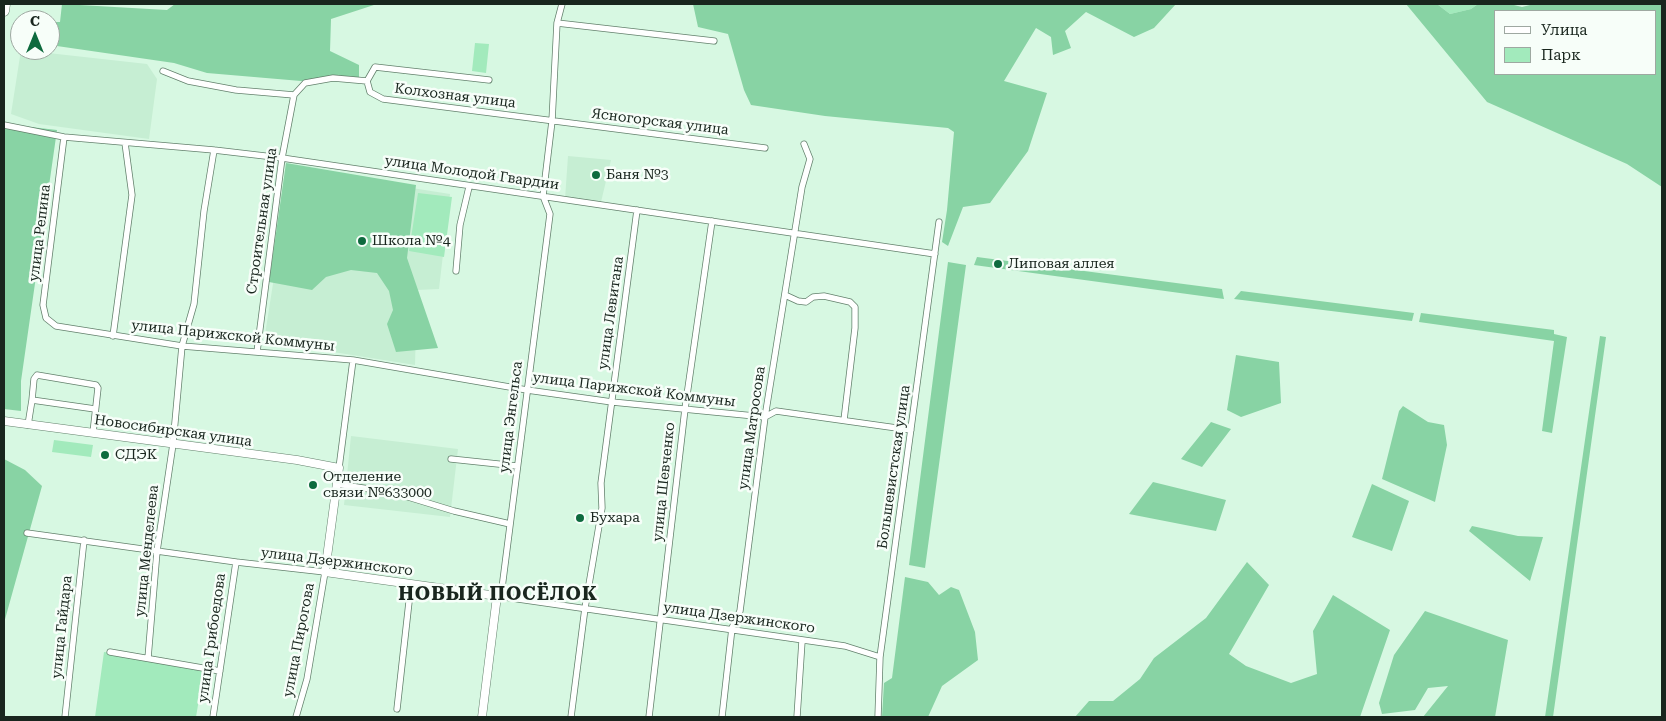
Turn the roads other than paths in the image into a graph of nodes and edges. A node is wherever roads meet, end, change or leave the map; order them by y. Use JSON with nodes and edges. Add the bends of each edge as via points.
{"nodes":[{"id":1,"x":4,"y":4,"type":"edge"},
{"id":2,"x":562,"y":4,"type":"edge"},
{"id":3,"x":4,"y":11,"type":"edge"},
{"id":4,"x":557,"y":23,"type":"junction"},
{"id":5,"x":714,"y":41,"type":"dead end"},
{"id":6,"x":164,"y":70,"type":"dead end"},
{"id":7,"x":489,"y":80,"type":"dead end"},
{"id":8,"x":368,"y":81,"type":"junction"},
{"id":9,"x":294,"y":95,"type":"junction"},
{"id":10,"x":552,"y":121,"type":"junction"},
{"id":11,"x":4,"y":125,"type":"edge"},
{"id":12,"x":64,"y":137,"type":"junction"},
{"id":13,"x":125,"y":143,"type":"junction"},
{"id":14,"x":804,"y":144,"type":"dead end"},
{"id":15,"x":765,"y":148,"type":"dead end"},
{"id":16,"x":214,"y":150,"type":"junction"},
{"id":17,"x":282,"y":158,"type":"junction"},
{"id":18,"x":469,"y":187,"type":"junction"},
{"id":19,"x":543,"y":196,"type":"junction"},
{"id":20,"x":637,"y":210,"type":"junction"},
{"id":21,"x":712,"y":221,"type":"junction"},
{"id":22,"x":939,"y":222,"type":"dead end"},
{"id":23,"x":795,"y":234,"type":"junction"},
{"id":24,"x":935,"y":254,"type":"junction"},
{"id":25,"x":456,"y":270,"type":"dead end"},
{"id":26,"x":785,"y":295,"type":"junction"},
{"id":27,"x":56,"y":326,"type":"joint"},
{"id":28,"x":113,"y":336,"type":"junction"},
{"id":29,"x":182,"y":346,"type":"junction"},
{"id":30,"x":257,"y":352,"type":"junction"},
{"id":31,"x":353,"y":360,"type":"junction"},
{"id":32,"x":526,"y":390,"type":"junction"},
{"id":33,"x":32,"y":400,"type":"junction"},
{"id":34,"x":612,"y":402,"type":"junction"},
{"id":35,"x":95,"y":409,"type":"junction"},
{"id":36,"x":685,"y":409,"type":"junction"},
{"id":37,"x":766,"y":417,"type":"junction"},
{"id":38,"x":844,"y":420,"type":"junction"},
{"id":39,"x":4,"y":422,"type":"edge"},
{"id":40,"x":28,"y":425,"type":"junction"},
{"id":41,"x":912,"y":430,"type":"junction"},
{"id":42,"x":93,"y":433,"type":"junction"},
{"id":43,"x":173,"y":444,"type":"junction"},
{"id":44,"x":451,"y":459,"type":"dead end"},
{"id":45,"x":517,"y":466,"type":"junction"},
{"id":46,"x":339,"y":468,"type":"junction"},
{"id":47,"x":336,"y":484,"type":"junction"},
{"id":48,"x":510,"y":524,"type":"junction"},
{"id":49,"x":27,"y":533,"type":"dead end"},
{"id":50,"x":84,"y":540,"type":"junction"},
{"id":51,"x":157,"y":551,"type":"junction"},
{"id":52,"x":236,"y":562,"type":"junction"},
{"id":53,"x":325,"y":572,"type":"junction"},
{"id":54,"x":411,"y":584,"type":"junction"},
{"id":55,"x":497,"y":596,"type":"junction"},
{"id":56,"x":585,"y":608,"type":"junction"},
{"id":57,"x":661,"y":620,"type":"junction"},
{"id":58,"x":732,"y":628,"type":"junction"},
{"id":59,"x":802,"y":641,"type":"junction"},
{"id":60,"x":110,"y":652,"type":"dead end"},
{"id":61,"x":880,"y":657,"type":"junction"},
{"id":62,"x":148,"y":658,"type":"junction"},
{"id":63,"x":220,"y":671,"type":"junction"},
{"id":64,"x":396,"y":709,"type":"dead end"},
{"id":65,"x":65,"y":717,"type":"edge"},
{"id":66,"x":213,"y":717,"type":"edge"},
{"id":67,"x":296,"y":717,"type":"edge"},
{"id":68,"x":482,"y":717,"type":"edge"},
{"id":69,"x":571,"y":717,"type":"edge"},
{"id":70,"x":649,"y":717,"type":"edge"},
{"id":71,"x":722,"y":717,"type":"edge"},
{"id":72,"x":797,"y":717,"type":"edge"},
{"id":73,"x":878,"y":717,"type":"edge"}],
"edges":[{"from":1,"to":3,"type":"highway"},
{"from":2,"to":4,"type":"street","name":"улица Энгельса"},
{"from":4,"to":5,"type":"street"},
{"from":4,"to":10,"type":"street","name":"улица Энгельса"},
{"from":6,"to":9,"type":"street","via":[[188,81],[236,90]]},
{"from":7,"to":8,"type":"street","via":[[375,67]]},
{"from":8,"to":9,"type":"street","via":[[333,78],[305,83]]},
{"from":8,"to":10,"type":"street","name":"Колхозная улица","via":[[370,92],[383,99]]},
{"from":9,"to":17,"type":"street","name":"Строительная улица"},
{"from":10,"to":15,"type":"street","name":"Ясногорская улица"},
{"from":10,"to":19,"type":"street","name":"улица Энгельса"},
{"from":11,"to":12,"type":"street","name":"улица Молодой Гвардии"},
{"from":12,"to":13,"type":"street","name":"улица Молодой Гвардии"},
{"from":12,"to":27,"type":"street","name":"улица Репина","via":[[43,305],[46,318]]},
{"from":13,"to":16,"type":"street","name":"улица Молодой Гвардии"},
{"from":13,"to":28,"type":"street","via":[[132,195]]},
{"from":14,"to":23,"type":"street","name":"улица Матросова","via":[[810,159]]},
{"from":16,"to":17,"type":"street","name":"улица Молодой Гвардии"},
{"from":16,"to":29,"type":"street","name":"улица Менделеева","via":[[194,304]]},
{"from":17,"to":18,"type":"street","name":"улица Молодой Гвардии"},
{"from":17,"to":30,"type":"street","name":"Строительная улица"},
{"from":18,"to":19,"type":"street","name":"улица Молодой Гвардии"},
{"from":18,"to":25,"type":"street","via":[[460,225]]},
{"from":19,"to":20,"type":"street","name":"улица Молодой Гвардии"},
{"from":19,"to":32,"type":"street","name":"улица Энгельса","via":[[550,214]]},
{"from":20,"to":21,"type":"street","name":"улица Молодой Гвардии"},
{"from":20,"to":34,"type":"street","name":"улица Левитана"},
{"from":21,"to":23,"type":"street","name":"улица Молодой Гвардии"},
{"from":21,"to":36,"type":"street","name":"улица Шевченко"},
{"from":22,"to":24,"type":"street","name":"Большевистская улица"},
{"from":23,"to":24,"type":"street","name":"улица Молодой Гвардии"},
{"from":23,"to":26,"type":"street","name":"улица Матросова"},
{"from":24,"to":41,"type":"street","name":"Большевистская улица"},
{"from":26,"to":37,"type":"street","name":"улица Матросова"},
{"from":26,"to":38,"type":"street","via":[[806,302],[814,297],[836,298],[855,307]]},
{"from":27,"to":28,"type":"street","name":"улица Парижской Коммуны"},
{"from":28,"to":29,"type":"street","name":"улица Парижской Коммуны"},
{"from":29,"to":30,"type":"street","name":"улица Парижской Коммуны"},
{"from":29,"to":43,"type":"street","name":"улица Менделеева"},
{"from":30,"to":31,"type":"street","name":"улица Парижской Коммуны"},
{"from":31,"to":32,"type":"street","name":"улица Парижской Коммуны"},
{"from":31,"to":46,"type":"street","name":"улица Пирогова"},
{"from":32,"to":34,"type":"street","name":"улица Парижской Коммуны"},
{"from":32,"to":45,"type":"street","name":"улица Энгельса"},
{"from":33,"to":35,"type":"street"},
{"from":33,"to":35,"type":"street","via":[[37,375],[93,383],[98,388]]},
{"from":33,"to":40,"type":"street"},
{"from":34,"to":36,"type":"street","name":"улица Парижской Коммуны"},
{"from":34,"to":56,"type":"street","name":"улица Левитана","via":[[601,483],[602,508]]},
{"from":35,"to":42,"type":"street"},
{"from":36,"to":37,"type":"street","name":"улица Парижской Коммуны"},
{"from":36,"to":57,"type":"street","name":"улица Шевченко"},
{"from":37,"to":38,"type":"street","name":"улица Парижской Коммуны","via":[[776,411]]},
{"from":37,"to":58,"type":"street","name":"улица Матросова","via":[[740,612]]},
{"from":38,"to":41,"type":"street","name":"улица Парижской Коммуны"},
{"from":39,"to":40,"type":"street","name":"Новосибирская улица"},
{"from":40,"to":42,"type":"street","name":"Новосибирская улица"},
{"from":41,"to":61,"type":"street","name":"Большевистская улица"},
{"from":42,"to":43,"type":"street","name":"Новосибирская улица"},
{"from":43,"to":46,"type":"street","name":"Новосибирская улица"},
{"from":43,"to":51,"type":"street","name":"улица Менделеева"},
{"from":44,"to":45,"type":"street"},
{"from":45,"to":48,"type":"street","name":"улица Энгельса"},
{"from":46,"to":47,"type":"street","name":"улица Пирогова"},
{"from":47,"to":48,"type":"street","via":[[395,493]]},
{"from":47,"to":53,"type":"street","name":"улица Пирогова"},
{"from":48,"to":55,"type":"street","name":"улица Энгельса","via":[[502,588]]},
{"from":49,"to":50,"type":"street","name":"улица Дзержинского"},
{"from":50,"to":51,"type":"street","name":"улица Дзержинского"},
{"from":50,"to":65,"type":"street","name":"улица Гайдара"},
{"from":51,"to":52,"type":"street","name":"улица Дзержинского"},
{"from":51,"to":62,"type":"street","name":"улица Менделеева"},
{"from":52,"to":53,"type":"street","name":"улица Дзержинского"},
{"from":52,"to":63,"type":"street","name":"улица Грибоедова"},
{"from":53,"to":54,"type":"street","name":"улица Дзержинского"},
{"from":53,"to":67,"type":"street","name":"улица Пирогова","via":[[307,679]]},
{"from":54,"to":55,"type":"street","name":"улица Дзержинского"},
{"from":54,"to":64,"type":"street"},
{"from":55,"to":56,"type":"street","name":"улица Дзержинского"},
{"from":55,"to":68,"type":"street","name":"улица Энгельса"},
{"from":56,"to":57,"type":"street","name":"улица Дзержинского"},
{"from":56,"to":69,"type":"street","name":"улица Левитана"},
{"from":57,"to":58,"type":"street","name":"улица Дзержинского"},
{"from":57,"to":70,"type":"street","name":"улица Шевченко"},
{"from":58,"to":59,"type":"street","name":"улица Дзержинского"},
{"from":58,"to":71,"type":"street","name":"улица Матросова"},
{"from":59,"to":61,"type":"street","name":"улица Дзержинского","via":[[845,646]]},
{"from":59,"to":72,"type":"street"},
{"from":60,"to":62,"type":"street"},
{"from":61,"to":73,"type":"street","name":"Большевистская улица"},
{"from":62,"to":63,"type":"street"},
{"from":63,"to":66,"type":"street","name":"улица Грибоедова"}]}
